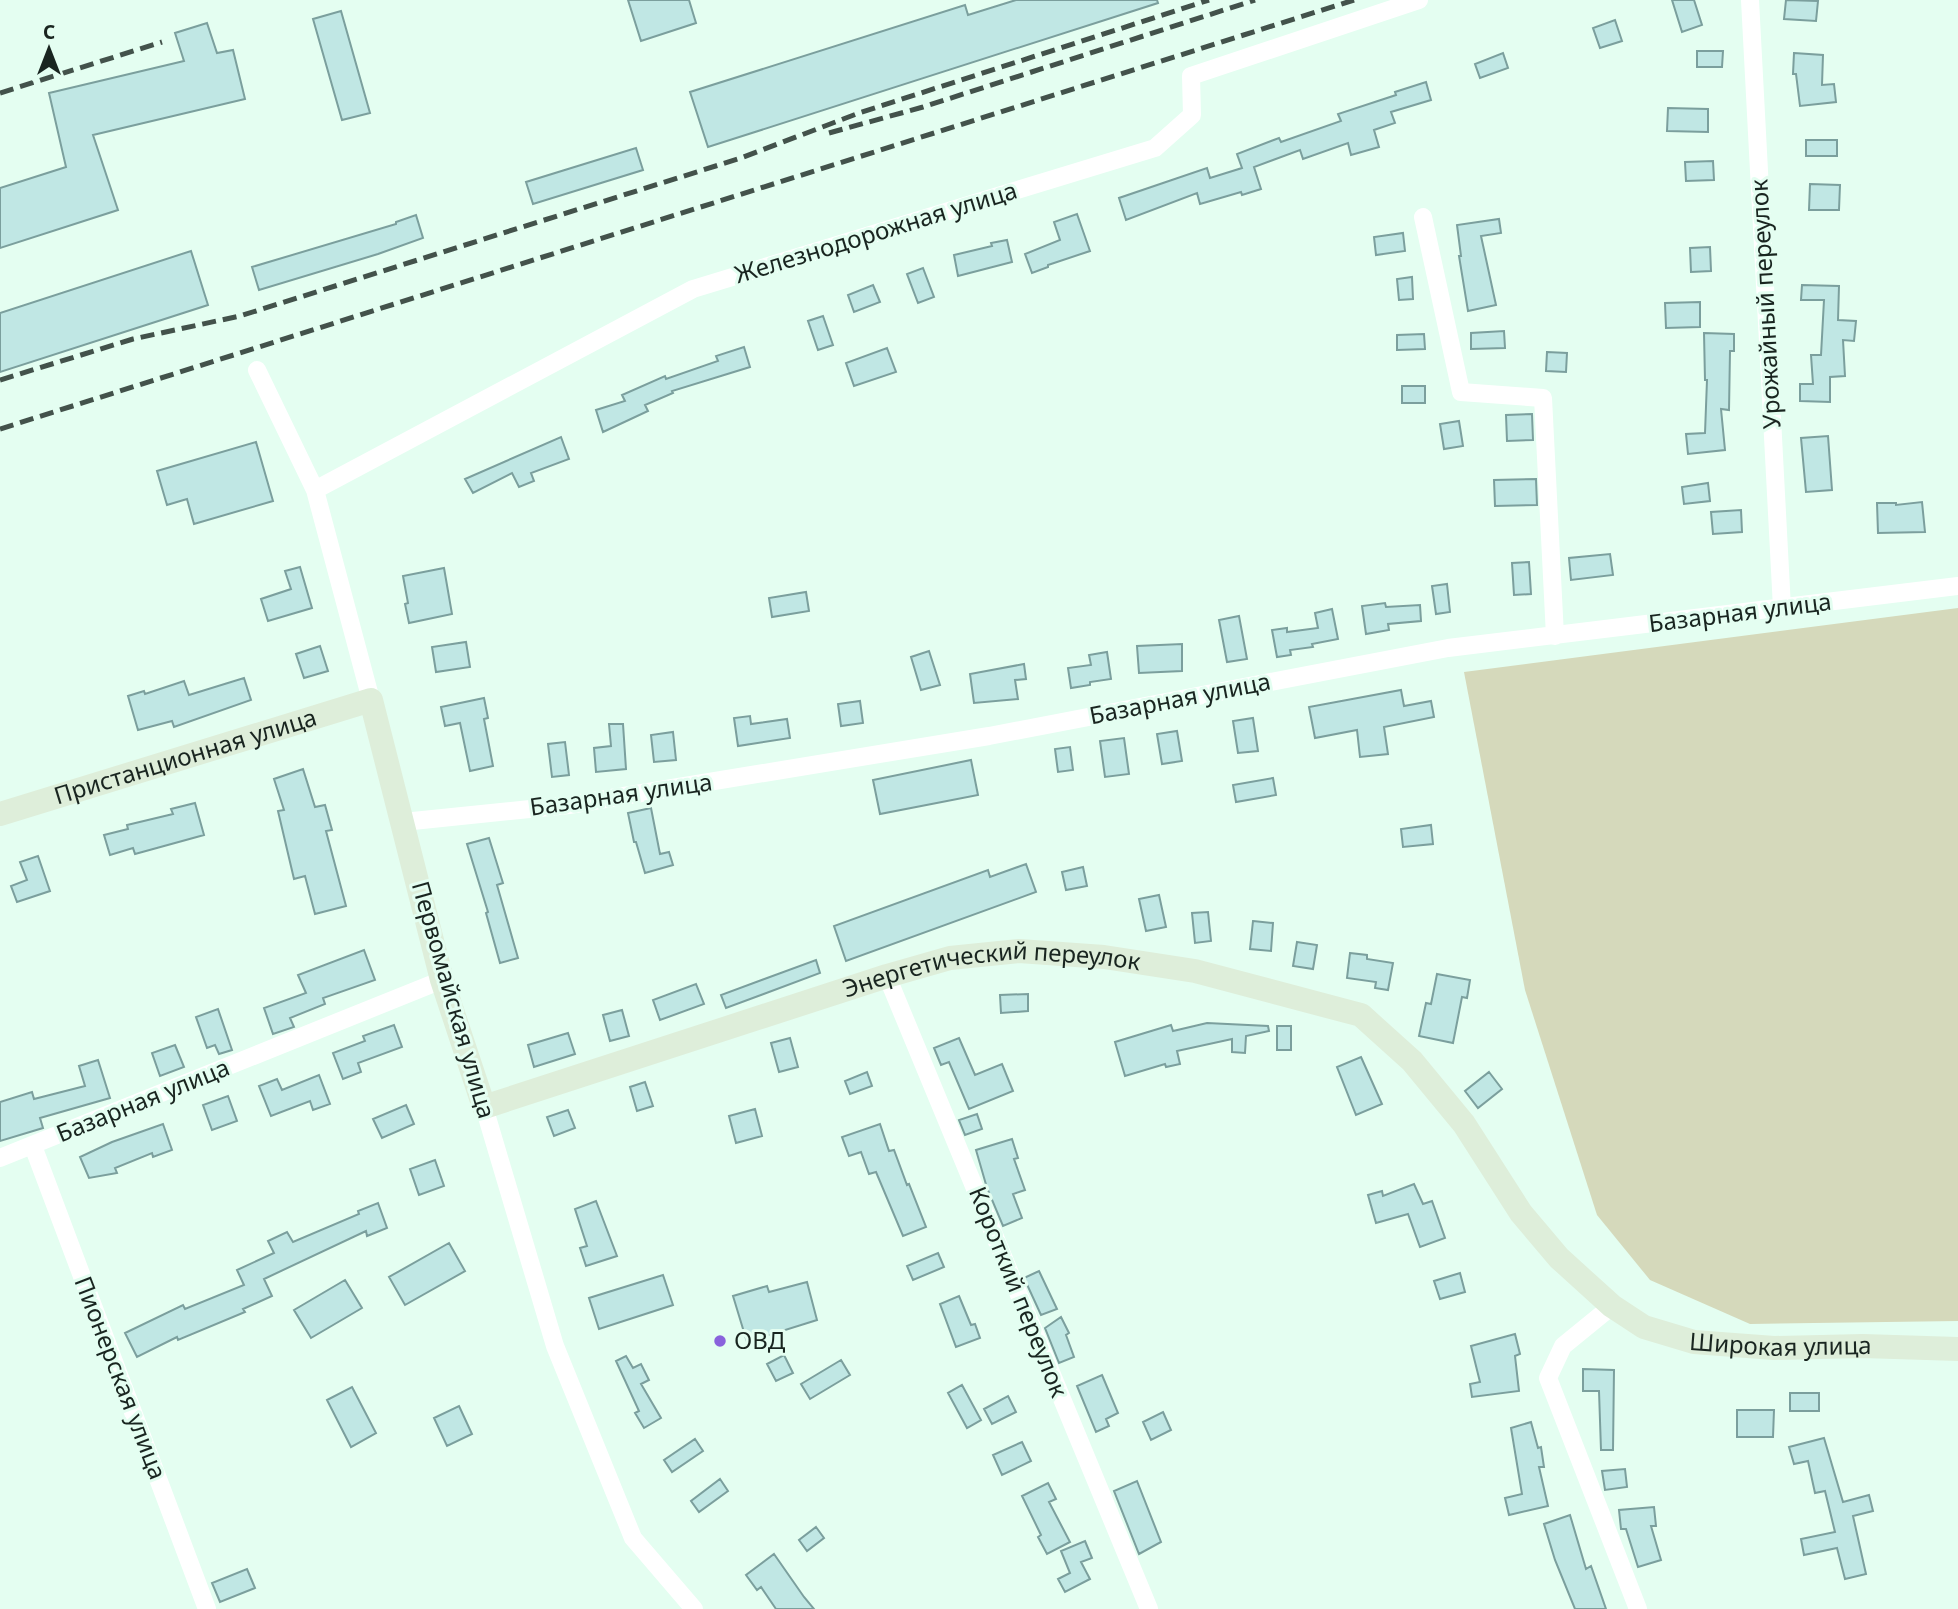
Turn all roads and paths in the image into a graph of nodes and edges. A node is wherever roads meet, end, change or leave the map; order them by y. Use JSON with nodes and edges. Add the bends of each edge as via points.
{"nodes":[{"id":1,"x":1419,"y":0,"type":"edge"},
{"id":2,"x":1750,"y":0,"type":"edge"},
{"id":3,"x":1423,"y":217,"type":"dead end"},
{"id":4,"x":257,"y":370,"type":"dead end"},
{"id":5,"x":314,"y":490,"type":"junction"},
{"id":6,"x":1958,"y":586,"type":"edge"},
{"id":7,"x":1782,"y":608,"type":"junction"},
{"id":8,"x":1555,"y":636,"type":"junction"},
{"id":9,"x":371,"y":700,"type":"junction"},
{"id":10,"x":0,"y":814,"type":"edge"},
{"id":11,"x":403,"y":822,"type":"junction"},
{"id":12,"x":887,"y":976,"type":"junction"},
{"id":13,"x":442,"y":979,"type":"junction"},
{"id":14,"x":484,"y":1107,"type":"junction"},
{"id":15,"x":33,"y":1146,"type":"junction"},
{"id":16,"x":0,"y":1158,"type":"edge"},
{"id":17,"x":1612,"y":1306,"type":"junction"},
{"id":18,"x":1958,"y":1349,"type":"edge"},
{"id":19,"x":207,"y":1609,"type":"edge"},
{"id":20,"x":694,"y":1609,"type":"edge"},
{"id":21,"x":1149,"y":1609,"type":"edge"},
{"id":22,"x":1638,"y":1609,"type":"edge"}],
"edges":[{"from":1,"to":5,"type":"street","name":"Железнодорожная улица","via":[[1191,76],[1192,115],[1155,148],[693,289]]},
{"from":2,"to":7,"type":"street","name":"Урожайный переулок"},
{"from":3,"to":8,"type":"street","via":[[1461,392],[1543,398]]},
{"from":4,"to":5,"type":"street","name":"Первомайская улица"},
{"from":5,"to":9,"type":"street","name":"Первомайская улица"},
{"from":6,"to":7,"type":"street","name":"Базарная улица"},
{"from":7,"to":8,"type":"street","name":"Базарная улица"},
{"from":8,"to":11,"type":"street","name":"Базарная улица","via":[[1448,648],[989,736],[569,805]]},
{"from":9,"to":10,"type":"street","name":"Пристанционная улица"},
{"from":9,"to":11,"type":"street","name":"Первомайская улица"},
{"from":11,"to":13,"type":"street","name":"Первомайская улица"},
{"from":12,"to":14,"type":"street","name":"Энергетический переулок"},
{"from":12,"to":17,"type":"street","name":"Энергетический переулок","via":[[950,958],[1018,951],[1104,957],[1195,971],[1361,1015],[1412,1061],[1465,1124],[1521,1213],[1559,1258]]},
{"from":12,"to":21,"type":"street","name":"Короткий переулок"},
{"from":13,"to":14,"type":"street","name":"Первомайская улица"},
{"from":13,"to":15,"type":"street","name":"Базарная улица"},
{"from":14,"to":20,"type":"street","name":"Первомайская улица","via":[[555,1346],[633,1538]]},
{"from":15,"to":16,"type":"street","name":"Базарная улица"},
{"from":15,"to":19,"type":"street","name":"Пионерская улица"},
{"from":17,"to":18,"type":"street","name":"Широкая улица","via":[[1644,1327],[1694,1342],[1774,1348]]},
{"from":17,"to":22,"type":"street","via":[[1563,1346],[1548,1378]]}]}
